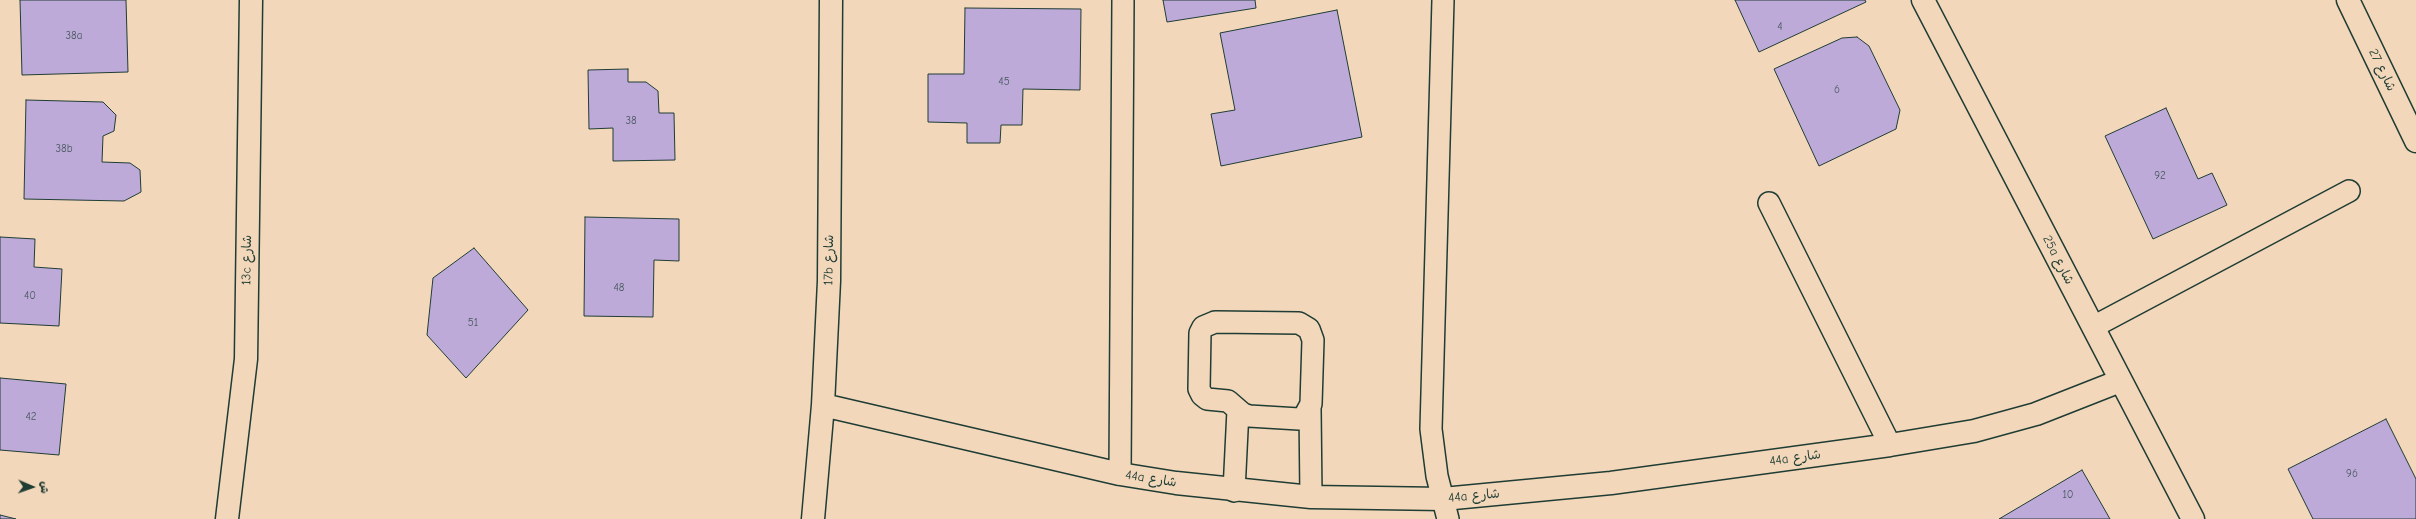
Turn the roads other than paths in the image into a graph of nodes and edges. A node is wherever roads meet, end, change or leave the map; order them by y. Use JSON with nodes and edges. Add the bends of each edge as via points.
{"nodes":[{"id":1,"x":251,"y":0,"type":"edge"},
{"id":2,"x":831,"y":0,"type":"edge"},
{"id":3,"x":1123,"y":0,"type":"edge"},
{"id":4,"x":1443,"y":0,"type":"edge"},
{"id":5,"x":1923,"y":0,"type":"edge"},
{"id":6,"x":2348,"y":0,"type":"edge"},
{"id":7,"x":2416,"y":141,"type":"edge"},
{"id":8,"x":2349,"y":191,"type":"dead end"},
{"id":9,"x":1769,"y":203,"type":"dead end"},
{"id":10,"x":2093,"y":327,"type":"junction"},
{"id":11,"x":2120,"y":381,"type":"junction"},
{"id":12,"x":823,"y":405,"type":"junction"},
{"id":13,"x":1310,"y":408,"type":"junction"},
{"id":14,"x":1238,"y":410,"type":"junction"},
{"id":15,"x":1890,"y":445,"type":"junction"},
{"id":16,"x":1120,"y":474,"type":"junction"},
{"id":17,"x":1234,"y":491,"type":"junction"},
{"id":18,"x":1310,"y":498,"type":"junction"},
{"id":19,"x":1445,"y":509,"type":"edge"},
{"id":20,"x":226,"y":519,"type":"edge"},
{"id":21,"x":813,"y":519,"type":"edge"},
{"id":22,"x":2193,"y":519,"type":"edge"}],
"edges":[{"from":1,"to":20,"type":"street","name":"13c شارع","via":[[246,359]]},
{"from":2,"to":12,"type":"street","name":"17b شارع","via":[[829,281]]},
{"from":3,"to":16,"type":"lane"},
{"from":4,"to":19,"type":"lane","via":[[1432,429],[1433,453]]},
{"from":5,"to":10,"type":"street","name":"25a شارع"},
{"from":6,"to":7,"type":"street","name":"شارع 27"},
{"from":8,"to":10,"type":"lane"},
{"from":9,"to":15,"type":"lane"},
{"from":10,"to":11,"type":"street","name":"25a شارع"},
{"from":11,"to":15,"type":"street","name":"44a شارع","via":[[2036,414],[2005,423],[1974,431]]},
{"from":11,"to":22,"type":"street","name":"25a شارع"},
{"from":12,"to":16,"type":"street","name":"44a شارع"},
{"from":12,"to":21,"type":"street","name":"17b شارع"},
{"from":13,"to":14,"type":"lane","via":[[1304,417],[1299,419],[1249,416]]},
{"from":13,"to":14,"type":"lane","via":[[1313,340],[1310,329],[1299,323],[1209,323],[1200,333],[1199,389],[1207,399],[1228,401]]},
{"from":13,"to":18,"type":"lane"},
{"from":14,"to":17,"type":"lane"},
{"from":15,"to":19,"type":"street","name":"44a شارع"},
{"from":16,"to":17,"type":"street","name":"44a شارع"},
{"from":17,"to":18,"type":"street","name":"44a شارع"},
{"from":18,"to":19,"type":"street","name":"44a شارع"}]}
